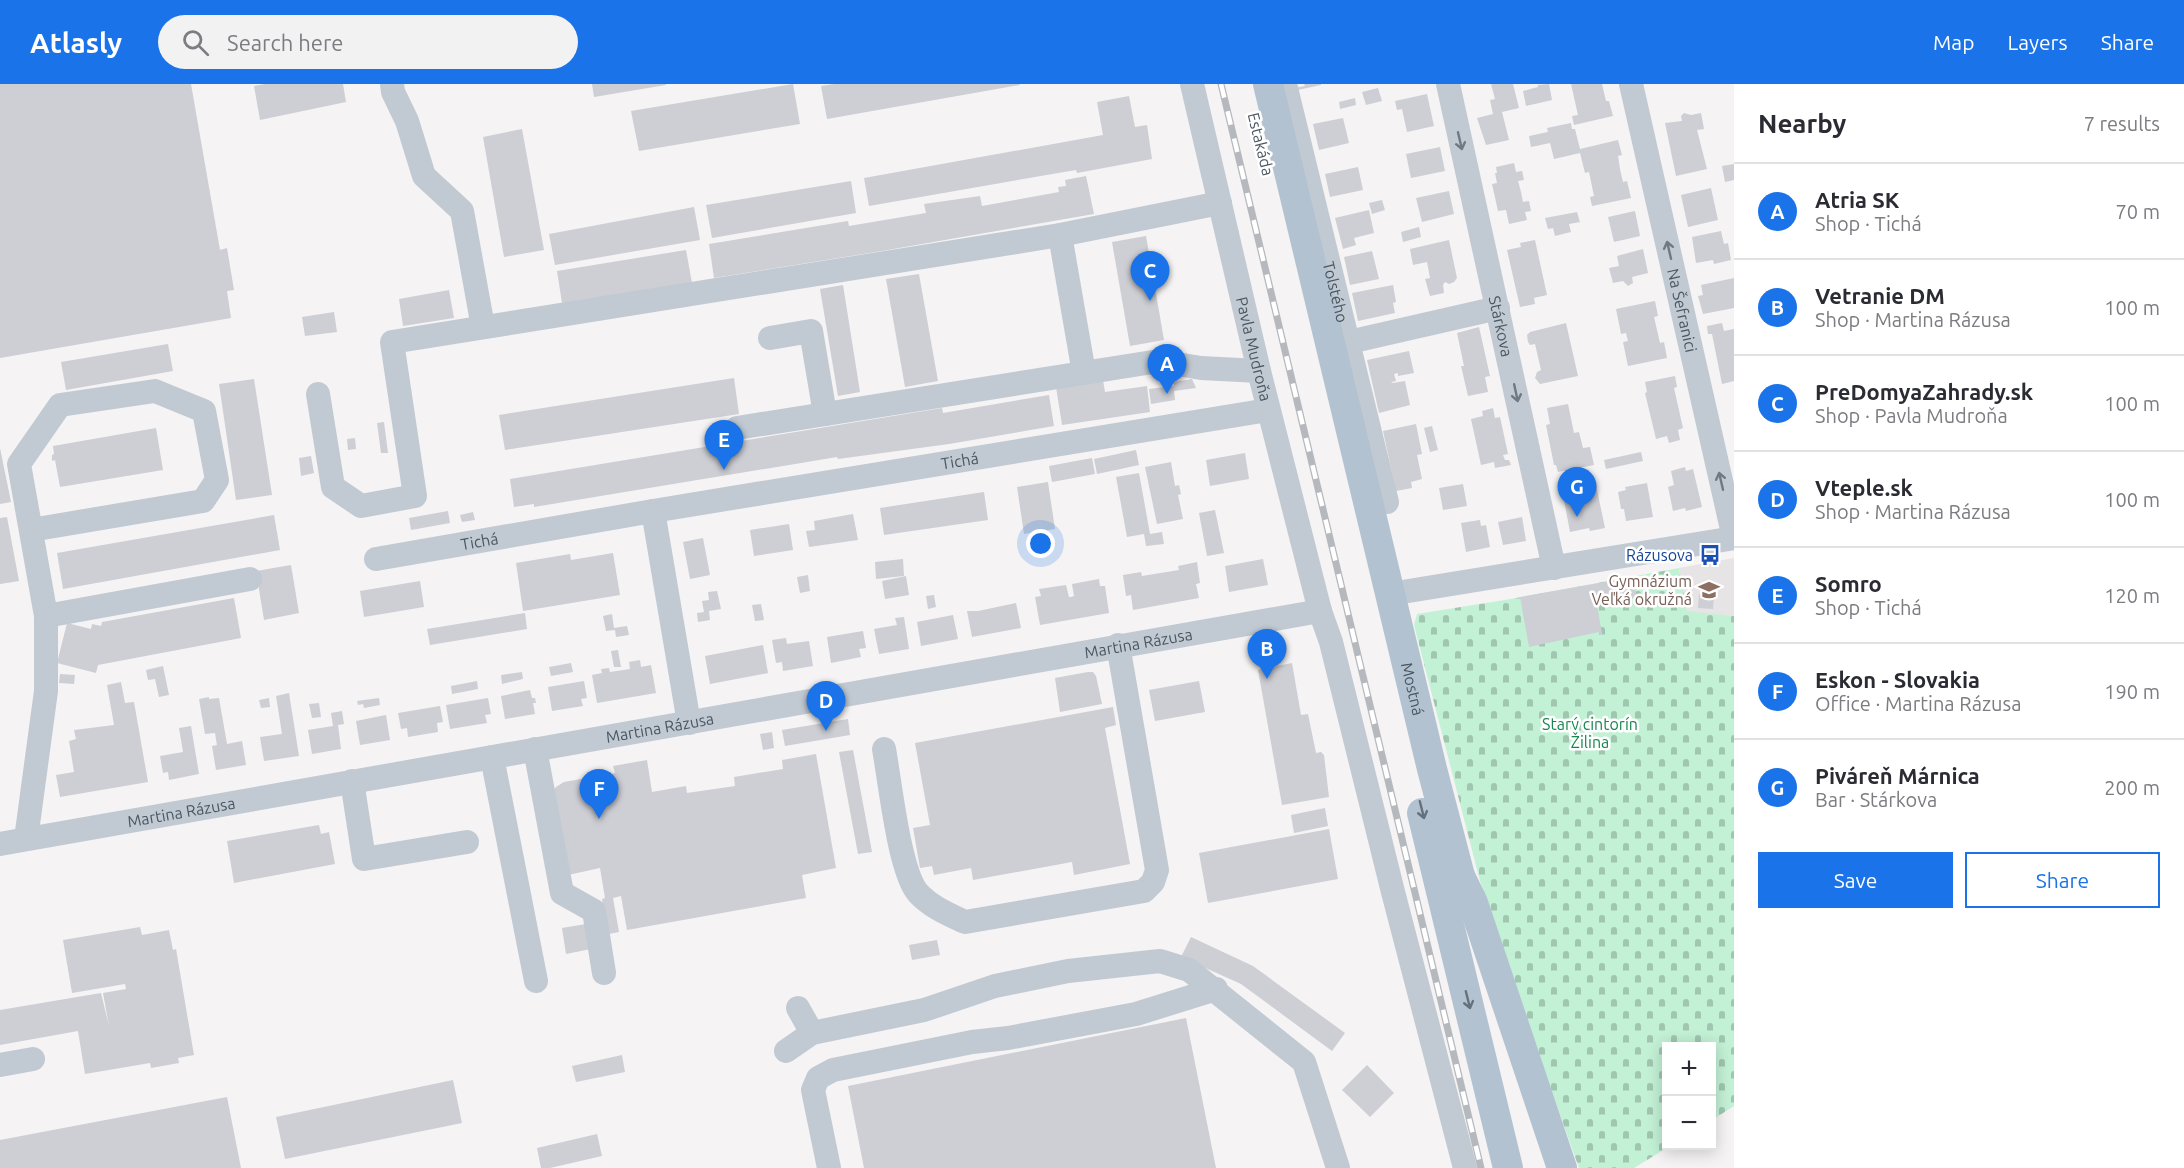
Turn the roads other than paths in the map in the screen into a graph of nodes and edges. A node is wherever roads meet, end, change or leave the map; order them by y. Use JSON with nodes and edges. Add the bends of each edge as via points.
{"nodes":[{"id":1,"x":392,"y":84,"type":"edge"},
{"id":2,"x":1192,"y":84,"type":"edge"},
{"id":3,"x":1246,"y":84,"type":"edge"},
{"id":4,"x":1268,"y":84,"type":"edge"},
{"id":5,"x":1285,"y":84,"type":"edge"},
{"id":6,"x":1448,"y":84,"type":"edge"},
{"id":7,"x":1631,"y":84,"type":"edge"},
{"id":8,"x":1220,"y":203,"type":"junction"},
{"id":9,"x":1286,"y":203,"type":"junction"},
{"id":10,"x":1060,"y":235,"type":"junction"},
{"id":11,"x":1498,"y":308,"type":"junction"},
{"id":12,"x":483,"y":327,"type":"junction"},
{"id":13,"x":770,"y":338,"type":"dead end"},
{"id":14,"x":1349,"y":342,"type":"junction"},
{"id":15,"x":1258,"y":371,"type":"junction"},
{"id":16,"x":1084,"y":372,"type":"junction"},
{"id":17,"x":318,"y":394,"type":"dead end"},
{"id":18,"x":1268,"y":410,"type":"junction"},
{"id":19,"x":825,"y":414,"type":"junction"},
{"id":20,"x":737,"y":428,"type":"dead end"},
{"id":21,"x":1387,"y":502,"type":"dead end"},
{"id":22,"x":653,"y":511,"type":"junction"},
{"id":23,"x":31,"y":530,"type":"junction"},
{"id":24,"x":1734,"y":538,"type":"edge"},
{"id":25,"x":376,"y":559,"type":"dead end"},
{"id":26,"x":1554,"y":568,"type":"junction"},
{"id":27,"x":250,"y":579,"type":"dead end"},
{"id":28,"x":1390,"y":594,"type":"junction"},
{"id":29,"x":1320,"y":611,"type":"junction"},
{"id":30,"x":46,"y":616,"type":"junction"},
{"id":31,"x":1118,"y":645,"type":"junction"},
{"id":32,"x":689,"y":723,"type":"junction"},
{"id":33,"x":535,"y":749,"type":"junction"},
{"id":34,"x":884,"y":749,"type":"dead end"},
{"id":35,"x":492,"y":757,"type":"junction"},
{"id":36,"x":352,"y":781,"type":"junction"},
{"id":37,"x":26,"y":839,"type":"junction"},
{"id":38,"x":467,"y":842,"type":"dead end"},
{"id":39,"x":0,"y":844,"type":"edge"},
{"id":40,"x":1460,"y":876,"type":"junction"},
{"id":41,"x":604,"y":973,"type":"dead end"},
{"id":42,"x":536,"y":981,"type":"dead end"},
{"id":43,"x":1216,"y":990,"type":"junction"},
{"id":44,"x":798,"y":1008,"type":"dead end"},
{"id":45,"x":812,"y":1033,"type":"junction"},
{"id":46,"x":786,"y":1052,"type":"dead end"},
{"id":47,"x":33,"y":1059,"type":"dead end"},
{"id":48,"x":0,"y":1065,"type":"edge"},
{"id":49,"x":1504,"y":1154,"type":"edge"},
{"id":50,"x":830,"y":1168,"type":"edge"},
{"id":51,"x":1338,"y":1168,"type":"edge"},
{"id":52,"x":1465,"y":1168,"type":"edge"},
{"id":53,"x":1519,"y":1168,"type":"edge"},
{"id":54,"x":1543,"y":1168,"type":"edge"},
{"id":55,"x":1562,"y":1168,"type":"edge"}],
"edges":[{"from":1,"to":12,"type":"street","via":[[424,176],[462,211]]},
{"from":2,"to":8,"type":"street","name":"Pavla Mudroňa"},
{"from":3,"to":9,"type":"main road","name":"Estakáda"},
{"from":4,"to":9,"type":"main road","name":"Estakáda"},
{"from":5,"to":14,"type":"street","name":"Tolstého"},
{"from":6,"to":11,"type":"street","name":"Stárkova","one_way":true},
{"from":24,"to":7,"type":"street","name":"Na Šefranici","one_way":true},
{"from":8,"to":10,"type":"street"},
{"from":8,"to":15,"type":"street","name":"Pavla Mudroňa"},
{"from":9,"to":28,"type":"main road","name":"Mostná"},
{"from":9,"to":49,"type":"main road","name":"Mostná","one_way":true},
{"from":10,"to":12,"type":"street"},
{"from":10,"to":16,"type":"street"},
{"from":11,"to":14,"type":"street"},
{"from":11,"to":26,"type":"street","name":"Stárkova","one_way":true},
{"from":12,"to":17,"type":"street","via":[[392,342],[415,496],[361,506],[333,487]]},
{"from":13,"to":19,"type":"street","via":[[811,331]]},
{"from":14,"to":21,"type":"street","name":"Tolstého"},
{"from":15,"to":16,"type":"street","via":[[1159,361]]},
{"from":15,"to":18,"type":"street","name":"Pavla Mudroňa"},
{"from":16,"to":19,"type":"street"},
{"from":18,"to":22,"type":"street","name":"Tichá"},
{"from":18,"to":29,"type":"street","name":"Pavla Mudroňa"},
{"from":19,"to":20,"type":"street"},
{"from":22,"to":25,"type":"street","name":"Tichá"},
{"from":22,"to":32,"type":"street"},
{"from":23,"to":23,"type":"street","via":[[19,464],[60,405],[155,391],[204,411],[217,480],[203,501]]},
{"from":23,"to":30,"type":"street"},
{"from":24,"to":26,"type":"street"},
{"from":26,"to":28,"type":"street"},
{"from":27,"to":30,"type":"street"},
{"from":28,"to":40,"type":"main road","name":"Mostná"},
{"from":29,"to":31,"type":"street","name":"Martina Rázusa"},
{"from":29,"to":52,"type":"street","name":"Pavla Mudroňa"},
{"from":30,"to":37,"type":"street","via":[[46,691]]},
{"from":31,"to":32,"type":"street","name":"Martina Rázusa"},
{"from":31,"to":34,"type":"street","via":[[1157,870],[1144,891],[965,921],[940,911],[917,892],[905,868]]},
{"from":32,"to":33,"type":"street","name":"Martina Rázusa"},
{"from":33,"to":35,"type":"street","name":"Martina Rázusa"},
{"from":33,"to":41,"type":"street","via":[[562,893],[594,911]]},
{"from":35,"to":36,"type":"street","name":"Martina Rázusa"},
{"from":35,"to":42,"type":"street"},
{"from":36,"to":37,"type":"street","name":"Martina Rázusa"},
{"from":36,"to":38,"type":"street","via":[[364,859]]},
{"from":37,"to":39,"type":"street","name":"Martina Rázusa"},
{"from":40,"to":54,"type":"main road","via":[[1462,909]]},
{"from":40,"to":55,"type":"main road","name":"Mostná","via":[[1473,903]]},
{"from":43,"to":45,"type":"street","via":[[1189,970],[1160,961],[1068,971],[995,986],[924,1010]]},
{"from":43,"to":50,"type":"street","via":[[1136,1014],[833,1070],[818,1078],[813,1090]]},
{"from":43,"to":51,"type":"street","via":[[1304,1062]]},
{"from":44,"to":45,"type":"street"},
{"from":45,"to":46,"type":"street"},
{"from":47,"to":48,"type":"street"},
{"from":49,"to":53,"type":"main road","name":"Mostná"}]}
